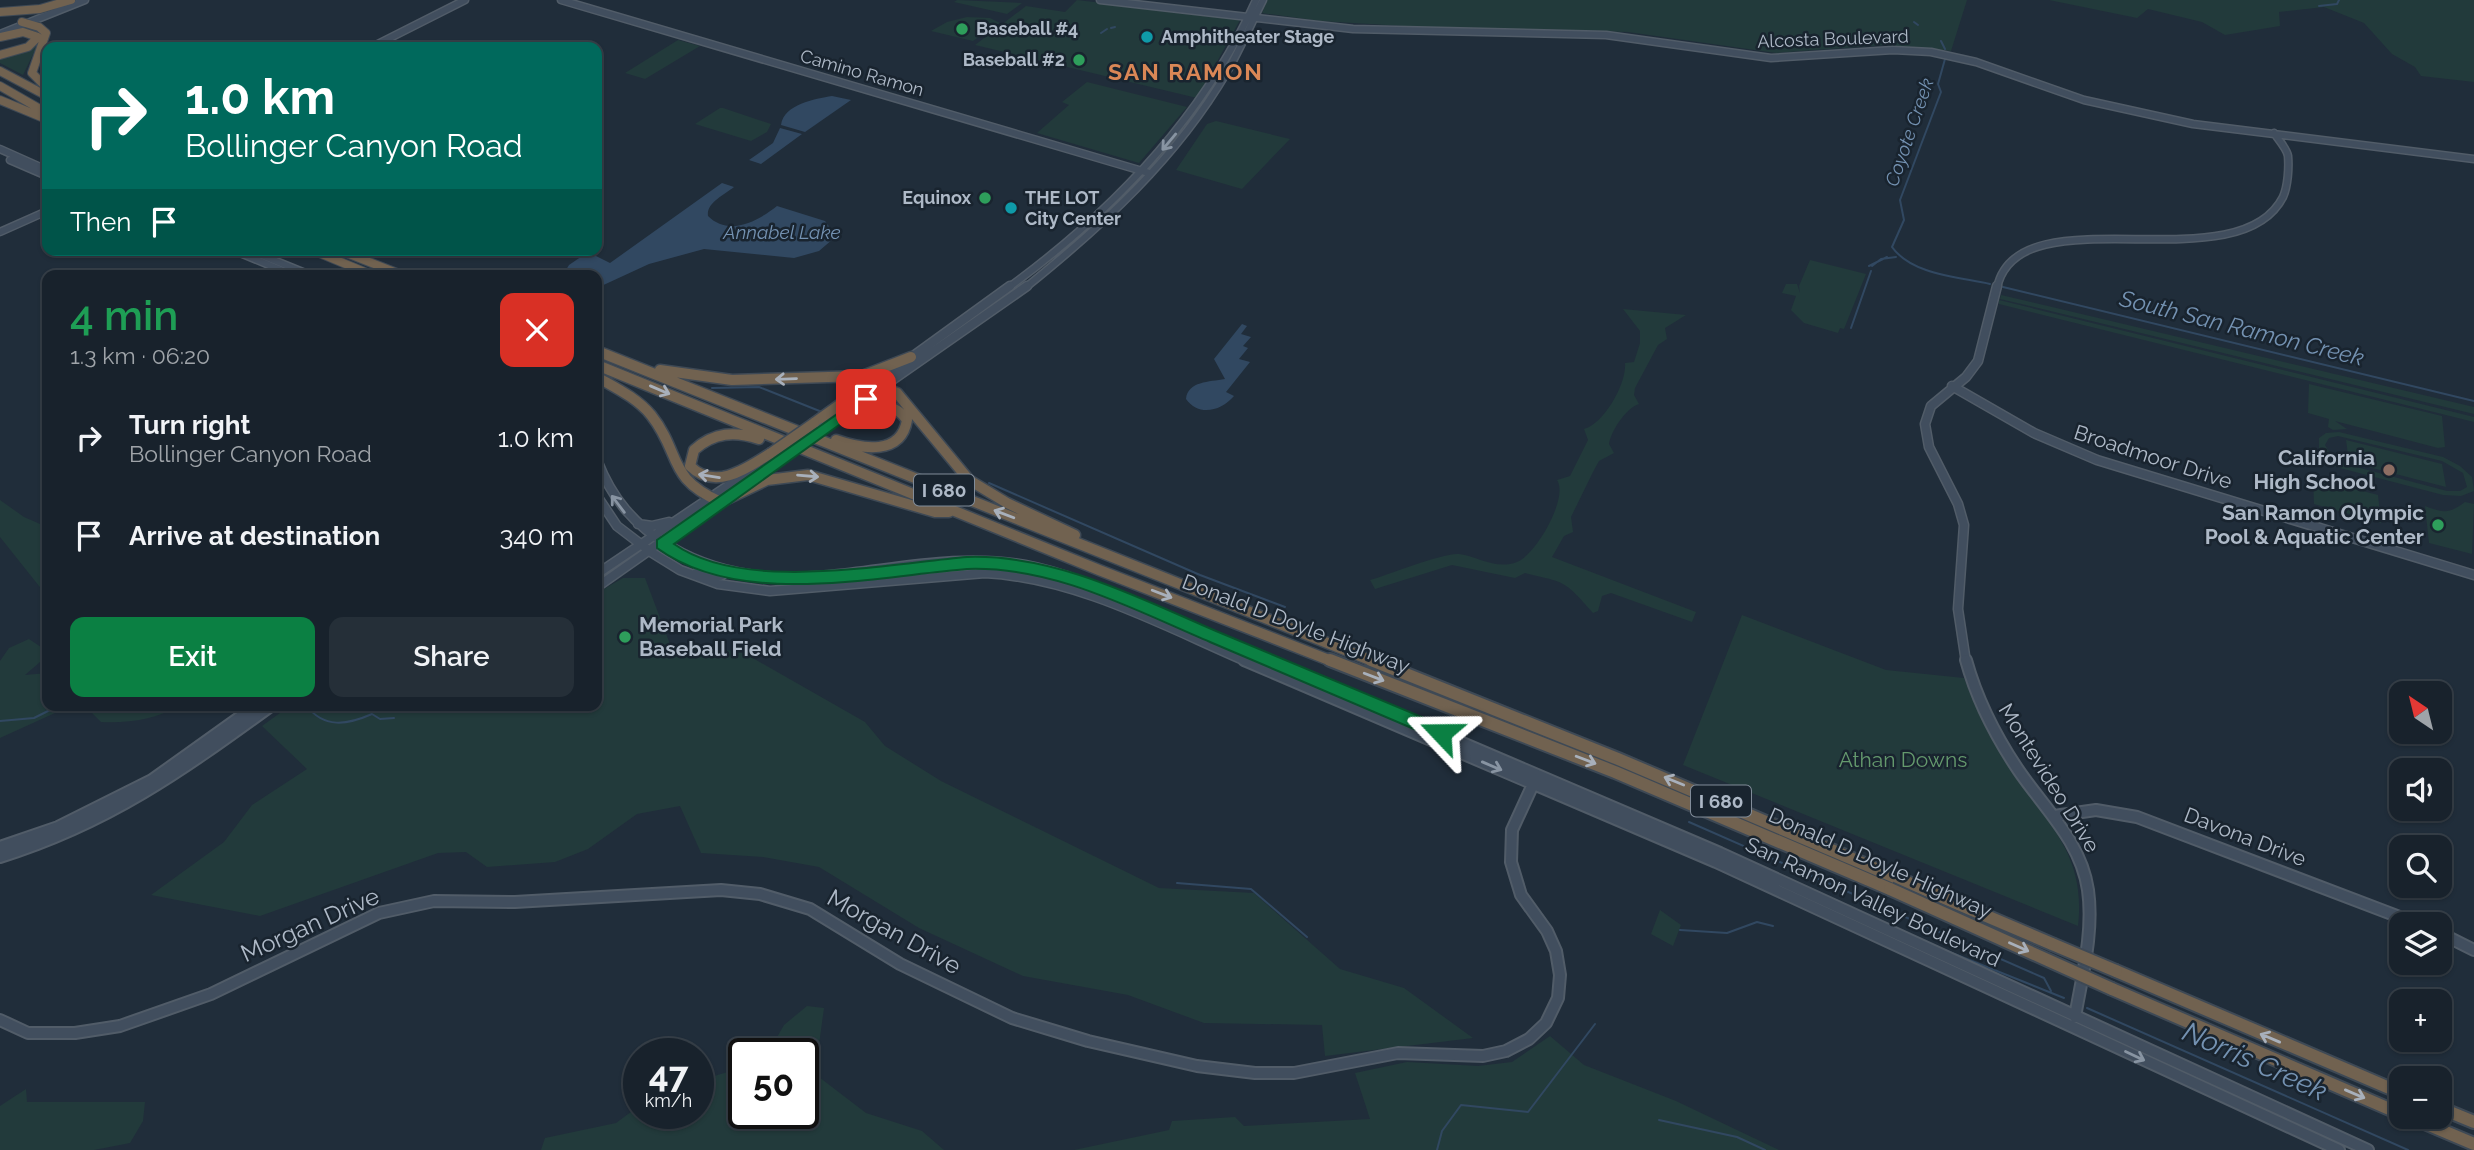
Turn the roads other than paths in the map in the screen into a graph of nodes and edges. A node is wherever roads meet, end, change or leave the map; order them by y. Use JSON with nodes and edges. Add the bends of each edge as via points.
{"nodes":[{"id":1,"x":71,"y":0,"type":"edge"},
{"id":2,"x":85,"y":0,"type":"edge"},
{"id":3,"x":466,"y":0,"type":"edge"},
{"id":4,"x":561,"y":0,"type":"edge"},
{"id":5,"x":1100,"y":0,"type":"edge"},
{"id":6,"x":1126,"y":0,"type":"edge"},
{"id":7,"x":1255,"y":0,"type":"edge"},
{"id":8,"x":1263,"y":0,"type":"edge"},
{"id":9,"x":0,"y":12,"type":"edge"},
{"id":10,"x":1251,"y":16,"type":"junction"},
{"id":11,"x":25,"y":22,"type":"junction"},
{"id":12,"x":0,"y":34,"type":"edge"},
{"id":13,"x":44,"y":42,"type":"edge"},
{"id":14,"x":382,"y":42,"type":"edge"},
{"id":15,"x":42,"y":46,"type":"edge"},
{"id":16,"x":0,"y":55,"type":"edge"},
{"id":17,"x":0,"y":71,"type":"edge"},
{"id":18,"x":42,"y":83,"type":"edge"},
{"id":19,"x":0,"y":86,"type":"edge"},
{"id":20,"x":42,"y":93,"type":"edge"},
{"id":21,"x":0,"y":100,"type":"edge"},
{"id":22,"x":42,"y":110,"type":"edge"},
{"id":23,"x":42,"y":117,"type":"edge"},
{"id":24,"x":2275,"y":134,"type":"junction"},
{"id":25,"x":0,"y":149,"type":"edge"},
{"id":26,"x":0,"y":155,"type":"edge"},
{"id":27,"x":2474,"y":157,"type":"edge"},
{"id":28,"x":42,"y":168,"type":"edge"},
{"id":29,"x":1144,"y":172,"type":"junction"},
{"id":30,"x":42,"y":174,"type":"edge"},
{"id":31,"x":1154,"y":174,"type":"junction"},
{"id":32,"x":42,"y":210,"type":"edge"},
{"id":33,"x":0,"y":230,"type":"edge"},
{"id":34,"x":247,"y":256,"type":"edge"},
{"id":35,"x":263,"y":256,"type":"edge"},
{"id":36,"x":326,"y":256,"type":"edge"},
{"id":37,"x":354,"y":256,"type":"edge"},
{"id":38,"x":281,"y":270,"type":"edge"},
{"id":39,"x":298,"y":270,"type":"edge"},
{"id":40,"x":360,"y":270,"type":"edge"},
{"id":41,"x":389,"y":270,"type":"edge"},
{"id":42,"x":602,"y":353,"type":"edge"},
{"id":43,"x":911,"y":357,"type":"junction"},
{"id":44,"x":618,"y":359,"type":"junction"},
{"id":45,"x":602,"y":367,"type":"edge"},
{"id":46,"x":896,"y":367,"type":"junction"},
{"id":47,"x":602,"y":380,"type":"edge"},
{"id":48,"x":1952,"y":386,"type":"junction"},
{"id":49,"x":883,"y":387,"type":"junction"},
{"id":50,"x":865,"y":391,"type":"junction"},
{"id":51,"x":850,"y":410,"type":"junction"},
{"id":52,"x":819,"y":425,"type":"junction"},
{"id":53,"x":799,"y":430,"type":"junction"},
{"id":54,"x":809,"y":453,"type":"junction"},
{"id":55,"x":776,"y":455,"type":"junction"},
{"id":56,"x":602,"y":472,"type":"edge"},
{"id":57,"x":709,"y":498,"type":"junction"},
{"id":58,"x":721,"y":502,"type":"junction"},
{"id":59,"x":602,"y":504,"type":"edge"},
{"id":60,"x":955,"y":512,"type":"junction"},
{"id":61,"x":674,"y":520,"type":"junction"},
{"id":62,"x":635,"y":523,"type":"junction"},
{"id":63,"x":653,"y":536,"type":"junction"},
{"id":64,"x":641,"y":544,"type":"junction"},
{"id":65,"x":663,"y":544,"type":"junction"},
{"id":66,"x":1090,"y":547,"type":"junction"},
{"id":67,"x":651,"y":552,"type":"junction"},
{"id":68,"x":602,"y":571,"type":"edge"},
{"id":69,"x":726,"y":573,"type":"junction"},
{"id":70,"x":691,"y":574,"type":"junction"},
{"id":71,"x":2474,"y":575,"type":"edge"},
{"id":72,"x":602,"y":584,"type":"edge"},
{"id":73,"x":249,"y":711,"type":"edge"},
{"id":74,"x":264,"y":711,"type":"edge"},
{"id":75,"x":1536,"y":778,"type":"junction"},
{"id":76,"x":2054,"y":816,"type":"junction"},
{"id":77,"x":0,"y":847,"type":"edge"},
{"id":78,"x":0,"y":857,"type":"edge"},
{"id":79,"x":2389,"y":913,"type":"edge"},
{"id":80,"x":2452,"y":939,"type":"edge"},
{"id":81,"x":2474,"y":950,"type":"edge"},
{"id":82,"x":2075,"y":1017,"type":"junction"},
{"id":83,"x":0,"y":1020,"type":"edge"},
{"id":84,"x":2389,"y":1088,"type":"edge"},
{"id":85,"x":2389,"y":1109,"type":"edge"},
{"id":86,"x":2452,"y":1113,"type":"edge"},
{"id":87,"x":2474,"y":1122,"type":"edge"},
{"id":88,"x":2439,"y":1129,"type":"edge"},
{"id":89,"x":2474,"y":1144,"type":"edge"},
{"id":90,"x":2339,"y":1150,"type":"edge"},
{"id":91,"x":2366,"y":1150,"type":"edge"}],
"edges":[{"from":1,"to":9,"type":"highway","via":[[40,9]]},
{"from":1,"to":11,"type":"main road"},
{"from":2,"to":11,"type":"main road"},
{"from":3,"to":14,"type":"main road"},
{"from":4,"to":29,"type":"main road","name":"Camino Ramon"},
{"from":5,"to":10,"type":"main road","name":"Alcosta Boulevard"},
{"from":6,"to":10,"type":"main road","name":"Alcosta Boulevard"},
{"from":7,"to":10,"type":"main road"},
{"from":8,"to":10,"type":"main road"},
{"from":10,"to":24,"type":"main road","name":"Alcosta Boulevard","via":[[1412,33],[1606,36],[1770,58],[1931,52],[1976,62],[2084,100],[2193,124]]},
{"from":10,"to":29,"type":"main road","one_way":true,"via":[[1194,112]]},
{"from":10,"to":31,"type":"main road","via":[[1210,102]]},
{"from":11,"to":12,"type":"main road"},
{"from":11,"to":13,"type":"highway","via":[[47,33]]},
{"from":12,"to":16,"type":"highway","via":[[23,32],[38,37],[28,47]]},
{"from":15,"to":18,"type":"highway","via":[[32,73]]},
{"from":17,"to":20,"type":"highway"},
{"from":19,"to":22,"type":"highway"},
{"from":21,"to":23,"type":"highway"},
{"from":24,"to":27,"type":"main road","name":"Alcosta Boulevard"},
{"from":24,"to":48,"type":"main road","name":"Montevideo Drive","via":[[2286,158],[2289,183],[2278,206],[2239,231],[2193,238],[2065,242],[2019,254],[2000,273],[1976,364]]},
{"from":25,"to":28,"type":"main road"},
{"from":26,"to":30,"type":"main road"},
{"from":29,"to":31,"type":"main road","name":"Camino Ramon"},
{"from":29,"to":43,"type":"main road","via":[[1049,258]]},
{"from":31,"to":49,"type":"main road","via":[[1124,207],[1050,269]]},
{"from":32,"to":33,"type":"main road"},
{"from":34,"to":38,"type":"main road"},
{"from":35,"to":39,"type":"main road"},
{"from":36,"to":40,"type":"highway"},
{"from":37,"to":41,"type":"highway"},
{"from":42,"to":44,"type":"highway","name":"Donald D Doyle Highway","number":"I 680"},
{"from":43,"to":44,"type":"highway","one_way":true,"via":[[862,376],[733,380],[693,377]]},
{"from":43,"to":46,"type":"main road"},
{"from":44,"to":53,"type":"highway","name":"Donald D Doyle Highway","number":"I 680"},
{"from":45,"to":54,"type":"highway","name":"Donald D Doyle Highway","number":"I 680","one_way":true},
{"from":46,"to":50,"type":"main road"},
{"from":46,"to":52,"type":"highway"},
{"from":47,"to":57,"type":"highway","via":[[647,410],[682,479]]},
{"from":48,"to":71,"type":"main road","name":"Broadmoor Drive","via":[[2034,433],[2097,460]]},
{"from":48,"to":76,"type":"main road","name":"Montevideo Drive","via":[[1930,407],[1924,427],[1930,450],[1952,486],[1963,518],[1965,547],[1957,613],[1963,651],[1995,731]]},
{"from":49,"to":50,"type":"highway"},
{"from":49,"to":51,"type":"main road"},
{"from":49,"to":66,"type":"highway","via":[[912,407],[944,455],[968,480],[1083,538]]},
{"from":50,"to":52,"type":"main road"},
{"from":51,"to":52,"type":"main road"},
{"from":51,"to":53,"type":"highway","via":[[881,405],[896,408],[907,419],[906,430],[896,441],[870,449]]},
{"from":52,"to":55,"type":"highway","bridge":true},
{"from":66,"to":53,"type":"highway","name":"Donald D Doyle Highway","number":"I 680","one_way":true},
{"from":55,"to":54,"type":"highway","one_way":true,"via":[[723,477],[699,475],[690,461],[700,444],[733,433]]},
{"from":54,"to":60,"type":"highway","name":"Donald D Doyle Highway","number":"I 680"},
{"from":55,"to":57,"type":"main road"},
{"from":55,"to":58,"type":"main road"},
{"from":62,"to":56,"type":"main road","name":"San Ramon Valley Boulevard","one_way":true,"via":[[614,502]]},
{"from":57,"to":58,"type":"highway"},
{"from":57,"to":61,"type":"main road"},
{"from":58,"to":60,"type":"highway","one_way":true,"via":[[768,480],[808,475],[935,512]]},
{"from":58,"to":65,"type":"main road"},
{"from":59,"to":64,"type":"main road","name":"San Ramon Valley Boulevard","via":[[617,526]]},
{"from":60,"to":85,"type":"highway","name":"Donald D Doyle Highway","number":"I 680","one_way":true,"bridge":true,"via":[[1615,772]]},
{"from":61,"to":62,"type":"main road","via":[[652,526]]},
{"from":61,"to":63,"type":"main road"},
{"from":62,"to":63,"type":"main road","name":"San Ramon Valley Boulevard"},
{"from":63,"to":64,"type":"main road"},
{"from":63,"to":65,"type":"main road","name":"San Ramon Valley Boulevard"},
{"from":64,"to":67,"type":"main road","name":"San Ramon Valley Boulevard"},
{"from":64,"to":68,"type":"main road"},
{"from":65,"to":67,"type":"main road"},
{"from":65,"to":69,"type":"main road","name":"San Ramon Valley Boulevard","via":[[682,558]]},
{"from":84,"to":66,"type":"highway","name":"Donald D Doyle Highway","number":"I 680","one_way":true,"bridge":true,"via":[[1679,783]]},
{"from":67,"to":70,"type":"main road","name":"San Ramon Valley Boulevard"},
{"from":67,"to":72,"type":"main road"},
{"from":69,"to":70,"type":"main road"},
{"from":69,"to":75,"type":"main road","name":"San Ramon Valley Boulevard","via":[[780,579],[996,562],[1050,571]]},
{"from":70,"to":75,"type":"main road","name":"San Ramon Valley Boulevard","one_way":true,"via":[[718,584],[770,591],[985,573],[1056,583]]},
{"from":73,"to":77,"type":"main road","via":[[152,780],[58,827]]},
{"from":74,"to":78,"type":"main road","via":[[206,755],[126,805],[85,827]]},
{"from":75,"to":82,"type":"main road","name":"San Ramon Valley Boulevard","via":[[1720,853]]},
{"from":75,"to":83,"type":"main road","name":"Morgan Drive","via":[[1511,830],[1511,862],[1521,895],[1556,951],[1558,998],[1546,1023],[1529,1039],[1483,1056],[1398,1053],[1294,1073],[1197,1066],[1012,1018],[900,964],[810,909],[760,894],[720,890],[515,902],[434,901],[379,913],[211,994],[120,1026],[75,1033],[29,1033]]},
{"from":75,"to":90,"type":"main road","name":"San Ramon Valley Boulevard","one_way":true},
{"from":76,"to":79,"type":"main road","name":"Davona Drive","via":[[2096,810],[2137,817]]},
{"from":76,"to":82,"type":"main road","name":"Montevideo Drive","via":[[2078,856],[2088,891]]},
{"from":80,"to":81,"type":"main road"},
{"from":82,"to":91,"type":"main road","name":"San Ramon Valley Boulevard"},
{"from":86,"to":87,"type":"highway"},
{"from":88,"to":89,"type":"highway"}]}
